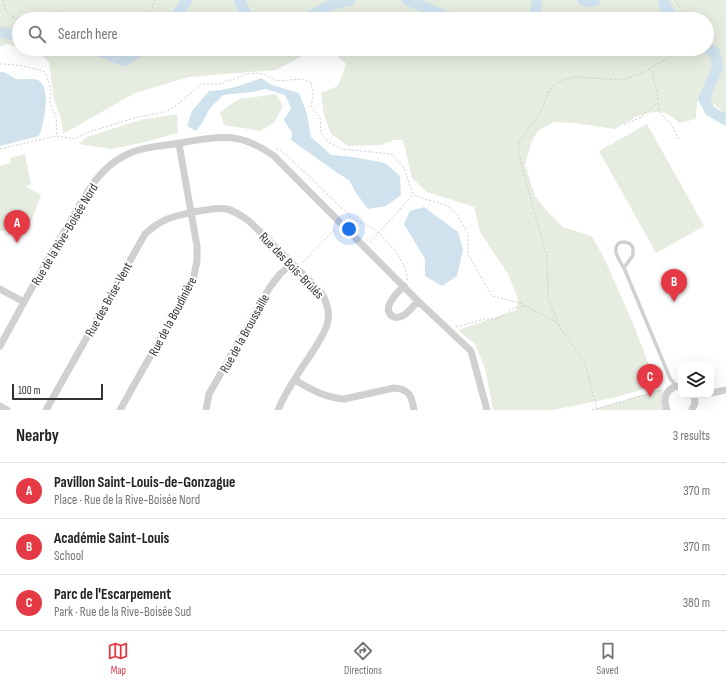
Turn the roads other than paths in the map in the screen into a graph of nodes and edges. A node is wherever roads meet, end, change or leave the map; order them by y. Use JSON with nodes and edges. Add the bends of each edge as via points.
{"nodes":[{"id":1,"x":179,"y":144,"type":"junction"},
{"id":2,"x":191,"y":213,"type":"junction"},
{"id":3,"x":295,"y":266,"type":"junction"},
{"id":4,"x":624,"y":268,"type":"junction"},
{"id":5,"x":404,"y":286,"type":"junction"},
{"id":6,"x":0,"y":289,"type":"edge"},
{"id":7,"x":418,"y":301,"type":"junction"},
{"id":8,"x":24,"y":302,"type":"junction"},
{"id":9,"x":0,"y":346,"type":"edge"},
{"id":10,"x":295,"y":380,"type":"junction"},
{"id":11,"x":678,"y":385,"type":"edge"},
{"id":12,"x":678,"y":386,"type":"edge"},
{"id":13,"x":726,"y":390,"type":"edge"},
{"id":14,"x":714,"y":392,"type":"edge"},
{"id":15,"x":695,"y":398,"type":"edge"},
{"id":16,"x":0,"y":406,"type":"edge"},
{"id":17,"x":7,"y":410,"type":"edge"},
{"id":18,"x":46,"y":410,"type":"edge"},
{"id":19,"x":120,"y":410,"type":"edge"},
{"id":20,"x":206,"y":410,"type":"edge"},
{"id":21,"x":278,"y":410,"type":"edge"},
{"id":22,"x":414,"y":410,"type":"edge"},
{"id":23,"x":487,"y":410,"type":"edge"},
{"id":24,"x":667,"y":410,"type":"edge"},
{"id":25,"x":692,"y":410,"type":"edge"}],
"edges":[{"from":1,"to":2,"type":"street","name":"Rue de la Boudinière"},
{"from":1,"to":5,"type":"street","name":"Rue de la Rive-Boisée Nord","via":[[229,137],[246,140],[262,147],[271,153]]},
{"from":1,"to":8,"type":"street","name":"Rue de la Rive-Boisée Nord","via":[[126,155],[101,174],[82,200]]},
{"from":2,"to":3,"type":"street","name":"Rue des Bois-Brûlés","via":[[215,208],[237,213],[249,221]]},
{"from":2,"to":18,"type":"street","name":"Rue des Brise-Vent","via":[[174,215],[153,226],[145,234]]},
{"from":2,"to":19,"type":"street","name":"Rue de la Boudinière","via":[[197,253],[196,270]]},
{"from":3,"to":10,"type":"street","name":"Rue des Bois-Brûlés","via":[[320,291],[326,300],[328,310],[324,332]]},
{"from":3,"to":20,"type":"street","name":"Rue de la Broussaille","via":[[280,274],[270,287],[209,394]]},
{"from":4,"to":4,"type":"lane","via":[[633,255],[634,248],[631,244],[623,242],[615,249]]},
{"from":4,"to":11,"type":"lane","via":[[670,378]]},
{"from":5,"to":7,"type":"street","name":"Rue de la Rive-Boisée Nord"},
{"from":5,"to":7,"type":"street","via":[[392,298],[390,313],[398,318],[403,316]]},
{"from":6,"to":8,"type":"street"},
{"from":7,"to":23,"type":"street","name":"Rue de la Rive-Boisée Nord","via":[[471,351]]},
{"from":8,"to":9,"type":"street","name":"Rue de la Rive-Boisée Nord"},
{"from":10,"to":21,"type":"street","name":"Rue des Bois-Brûlés"},
{"from":10,"to":22,"type":"street","via":[[309,388],[344,399],[394,388],[400,389],[409,395]]},
{"from":12,"to":24,"type":"street","via":[[670,389],[666,395],[664,403]]},
{"from":13,"to":14,"type":"street"},
{"from":15,"to":25,"type":"street"},
{"from":16,"to":17,"type":"street"}]}
